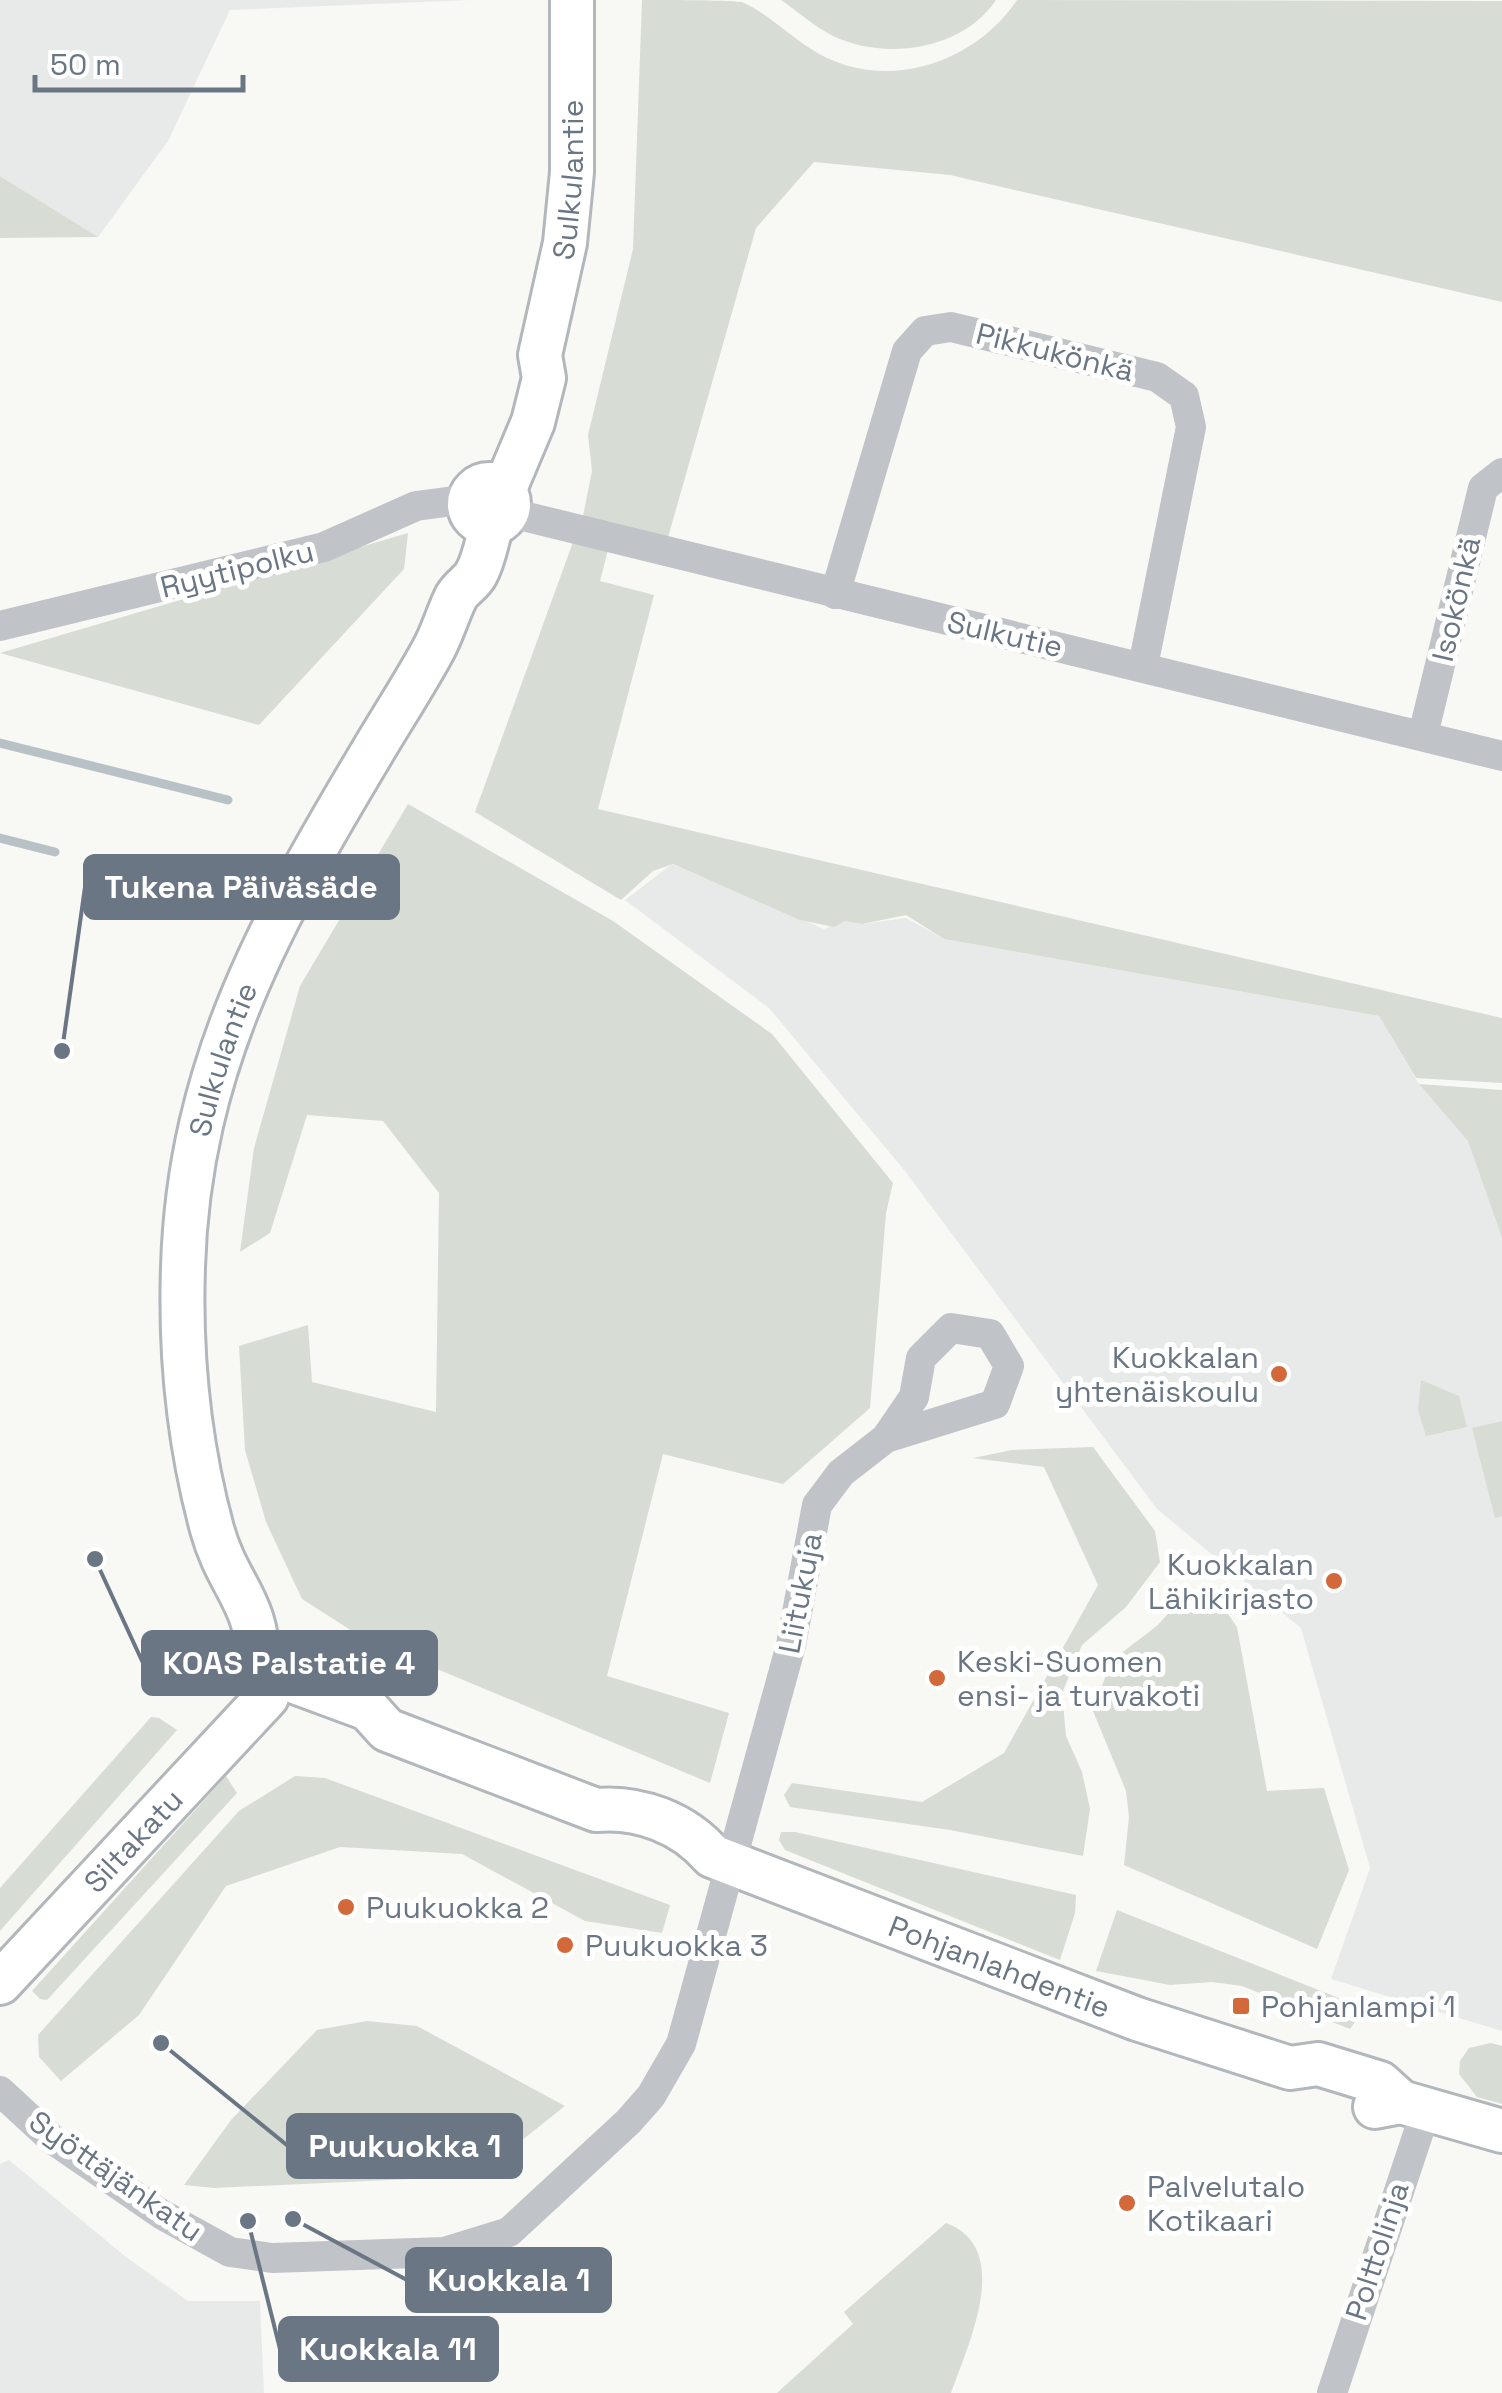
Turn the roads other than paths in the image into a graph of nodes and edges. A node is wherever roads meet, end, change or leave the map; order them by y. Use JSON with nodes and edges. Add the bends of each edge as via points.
{"nodes":[{"id":1,"x":572,"y":0,"type":"edge"},
{"id":2,"x":1502,"y":473,"type":"edge"},
{"id":3,"x":488,"y":505,"type":"junction"},
{"id":4,"x":835,"y":594,"type":"junction"},
{"id":5,"x":0,"y":626,"type":"edge"},
{"id":6,"x":1142,"y":666,"type":"junction"},
{"id":7,"x":1423,"y":735,"type":"junction"},
{"id":8,"x":1502,"y":756,"type":"edge"},
{"id":9,"x":886,"y":1438,"type":"junction"},
{"id":10,"x":262,"y":1682,"type":"junction"},
{"id":11,"x":721,"y":1860,"type":"junction"},
{"id":12,"x":0,"y":1945,"type":"edge"},
{"id":13,"x":0,"y":1983,"type":"edge"},
{"id":14,"x":0,"y":2091,"type":"edge"},
{"id":15,"x":1413,"y":2106,"type":"junction"},
{"id":16,"x":1502,"y":2131,"type":"edge"},
{"id":17,"x":1332,"y":2393,"type":"edge"}],
"edges":[{"from":1,"to":3,"type":"main road","name":"Sulkulantie","via":[[565,243],[540,355],[524,372]]},
{"from":2,"to":7,"type":"street","name":"Isokönkä","via":[[1483,488]]},
{"from":3,"to":4,"type":"street","name":"Sulkutie"},
{"from":3,"to":5,"type":"street","name":"Ryytipolku","via":[[416,506],[324,548]]},
{"from":3,"to":10,"type":"main road","name":"Sulkulantie","via":[[475,576],[458,592],[434,650],[252,966],[193,1158],[183,1267],[194,1457],[227,1577],[246,1597],[255,1622]]},
{"from":4,"to":6,"type":"street","name":"Sulkutie"},
{"from":4,"to":6,"type":"street","name":"Pikkukönkä","via":[[907,351],[924,331],[950,327],[1156,377],[1184,396],[1191,428]]},
{"from":6,"to":7,"type":"street","name":"Sulkutie"},
{"from":7,"to":8,"type":"street","name":"Sulkutie"},
{"from":9,"to":9,"type":"street","name":"Liitukuja","via":[[995,1404],[1009,1366],[990,1334],[951,1328],[921,1358],[914,1397]]},
{"from":9,"to":11,"type":"street","name":"Liitukuja","via":[[841,1473],[817,1504],[791,1645]]},
{"from":10,"to":11,"type":"main road","name":"Pohjanlahdentie","via":[[359,1732],[387,1730],[596,1810],[624,1807],[672,1825]]},
{"from":10,"to":12,"type":"main road","name":"Siltakatu"},
{"from":10,"to":13,"type":"main road","name":"Siltakatu"},
{"from":11,"to":14,"type":"street","name":"Syöttäjänkatu","via":[[681,2044],[651,2096],[509,2232],[444,2252],[272,2258],[230,2252],[161,2214],[52,2138]]},
{"from":11,"to":15,"type":"main road","name":"Pohjanlahdentie","via":[[1137,2019],[1290,2068],[1310,2088],[1373,2107]]},
{"from":15,"to":16,"type":"main road","name":"Pohjanlahdentie"},
{"from":15,"to":17,"type":"street","name":"Polttolinja"}]}
